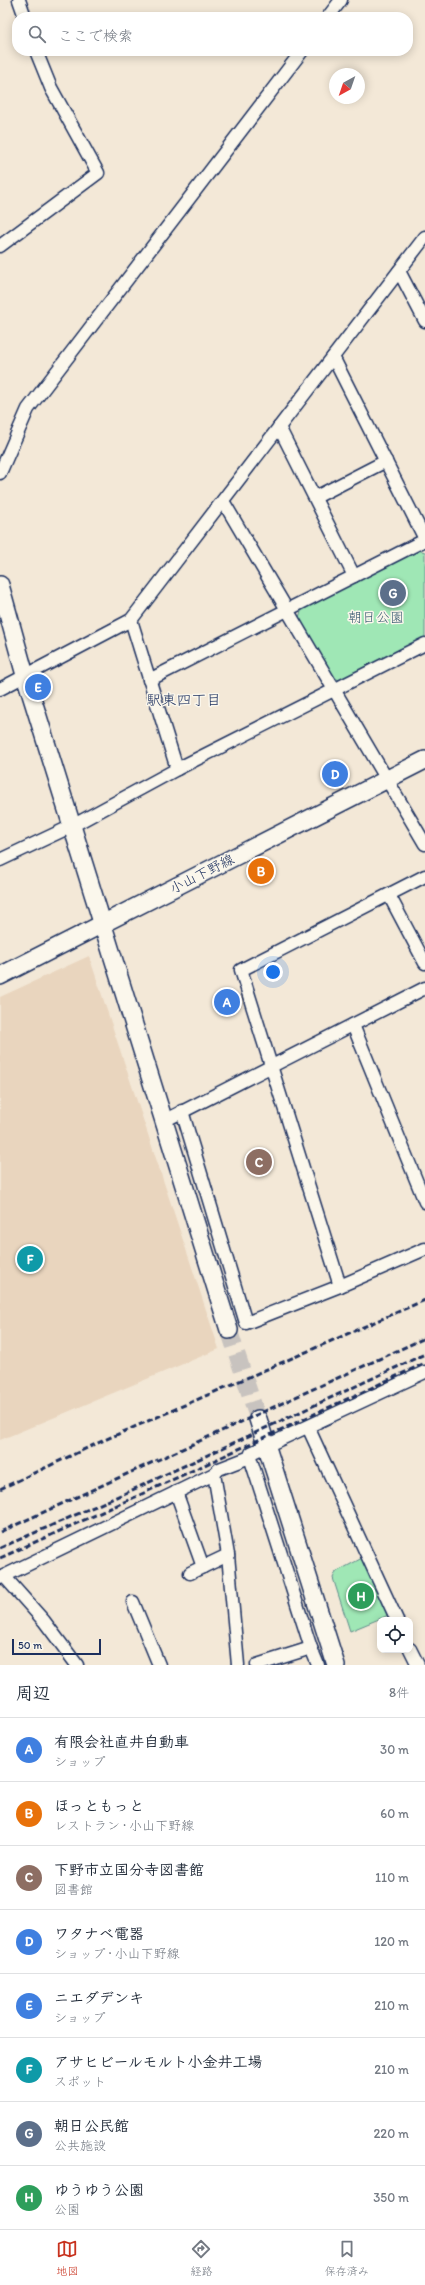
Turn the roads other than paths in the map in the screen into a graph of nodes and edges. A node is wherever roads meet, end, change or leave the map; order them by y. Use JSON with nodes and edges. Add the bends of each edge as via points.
{"nodes":[{"id":1,"x":19,"y":0,"type":"edge"},
{"id":2,"x":341,"y":0,"type":"edge"},
{"id":3,"x":23,"y":12,"type":"edge"},
{"id":4,"x":332,"y":12,"type":"edge"},
{"id":5,"x":38,"y":56,"type":"edge"},
{"id":6,"x":298,"y":56,"type":"edge"},
{"id":7,"x":425,"y":237,"type":"edge"},
{"id":8,"x":0,"y":246,"type":"edge"},
{"id":9,"x":400,"y":271,"type":"junction"},
{"id":10,"x":425,"y":321,"type":"edge"},
{"id":11,"x":333,"y":356,"type":"junction"},
{"id":12,"x":279,"y":427,"type":"junction"},
{"id":13,"x":386,"y":461,"type":"junction"},
{"id":14,"x":0,"y":473,"type":"edge"},
{"id":15,"x":316,"y":497,"type":"junction"},
{"id":16,"x":223,"y":501,"type":"junction"},
{"id":17,"x":425,"y":540,"type":"edge"},
{"id":18,"x":354,"y":576,"type":"junction"},
{"id":19,"x":0,"y":585,"type":"edge"},
{"id":20,"x":287,"y":610,"type":"junction"},
{"id":21,"x":131,"y":620,"type":"junction"},
{"id":22,"x":425,"y":644,"type":"edge"},
{"id":23,"x":25,"y":675,"type":"junction"},
{"id":24,"x":149,"y":680,"type":"junction"},
{"id":25,"x":0,"y":689,"type":"edge"},
{"id":26,"x":334,"y":690,"type":"junction"},
{"id":27,"x":425,"y":760,"type":"edge"},
{"id":28,"x":177,"y":769,"type":"junction"},
{"id":29,"x":386,"y":780,"type":"junction"},
{"id":30,"x":72,"y":826,"type":"junction"},
{"id":31,"x":425,"y":844,"type":"edge"},
{"id":32,"x":0,"y":860,"type":"edge"},
{"id":33,"x":425,"y":876,"type":"edge"},
{"id":34,"x":389,"y":895,"type":"junction"},
{"id":35,"x":102,"y":925,"type":"junction"},
{"id":36,"x":425,"y":963,"type":"edge"},
{"id":37,"x":0,"y":976,"type":"edge"},
{"id":38,"x":425,"y":988,"type":"edge"},
{"id":39,"x":353,"y":1025,"type":"junction"},
{"id":40,"x":271,"y":1066,"type":"junction"},
{"id":41,"x":182,"y":1111,"type":"junction"},
{"id":42,"x":164,"y":1121,"type":"junction"},
{"id":43,"x":425,"y":1202,"type":"edge"},
{"id":44,"x":425,"y":1248,"type":"edge"},
{"id":45,"x":340,"y":1286,"type":"junction"},
{"id":46,"x":229,"y":1330,"type":"tunnel mouth"},
{"id":47,"x":425,"y":1372,"type":"edge"},
{"id":48,"x":258,"y":1419,"type":"tunnel mouth"},
{"id":49,"x":308,"y":1427,"type":"junction"},
{"id":50,"x":267,"y":1445,"type":"junction"},
{"id":51,"x":250,"y":1457,"type":"junction"},
{"id":52,"x":214,"y":1474,"type":"junction"},
{"id":53,"x":176,"y":1492,"type":"junction"},
{"id":54,"x":228,"y":1555,"type":"junction"},
{"id":55,"x":203,"y":1567,"type":"junction"},
{"id":56,"x":190,"y":1573,"type":"dead end"},
{"id":57,"x":2,"y":1577,"type":"edge"},
{"id":58,"x":133,"y":1602,"type":"dead end"},
{"id":59,"x":396,"y":1617,"type":"edge"},
{"id":60,"x":311,"y":1648,"type":"junction"},
{"id":61,"x":412,"y":1653,"type":"edge"},
{"id":62,"x":77,"y":1665,"type":"edge"},
{"id":63,"x":160,"y":1665,"type":"edge"},
{"id":64,"x":238,"y":1665,"type":"edge"},
{"id":65,"x":257,"y":1665,"type":"edge"},
{"id":66,"x":318,"y":1665,"type":"edge"},
{"id":67,"x":336,"y":1665,"type":"edge"},
{"id":68,"x":418,"y":1665,"type":"edge"}],
"edges":[{"from":1,"to":3,"type":"street"},
{"from":2,"to":4,"type":"street"},
{"from":5,"to":8,"type":"street","via":[[51,88],[98,173]]},
{"from":6,"to":14,"type":"street","via":[[28,408]]},
{"from":7,"to":9,"type":"street"},
{"from":9,"to":10,"type":"street"},
{"from":9,"to":11,"type":"street"},
{"from":11,"to":12,"type":"street"},
{"from":11,"to":13,"type":"street"},
{"from":12,"to":15,"type":"street"},
{"from":12,"to":16,"type":"street"},
{"from":13,"to":15,"type":"street"},
{"from":13,"to":17,"type":"street"},
{"from":15,"to":18,"type":"street"},
{"from":16,"to":20,"type":"street"},
{"from":16,"to":21,"type":"street"},
{"from":17,"to":18,"type":"street"},
{"from":18,"to":20,"type":"street"},
{"from":19,"to":23,"type":"street"},
{"from":20,"to":24,"type":"street"},
{"from":20,"to":26,"type":"street"},
{"from":21,"to":23,"type":"street"},
{"from":21,"to":24,"type":"street"},
{"from":22,"to":26,"type":"street"},
{"from":23,"to":25,"type":"street"},
{"from":23,"to":30,"type":"street"},
{"from":24,"to":28,"type":"street"},
{"from":26,"to":28,"type":"street"},
{"from":26,"to":29,"type":"street"},
{"from":27,"to":29,"type":"street","name":"小山下野線"},
{"from":28,"to":30,"type":"street"},
{"from":29,"to":31,"type":"street"},
{"from":29,"to":35,"type":"street","name":"小山下野線"},
{"from":30,"to":32,"type":"street"},
{"from":30,"to":35,"type":"street"},
{"from":33,"to":34,"type":"street"},
{"from":34,"to":36,"type":"street"},
{"from":34,"to":40,"type":"street","via":[[241,970]]},
{"from":35,"to":37,"type":"street","name":"小山下野線"},
{"from":35,"to":42,"type":"street"},
{"from":38,"to":39,"type":"street"},
{"from":39,"to":40,"type":"street"},
{"from":39,"to":43,"type":"street"},
{"from":40,"to":41,"type":"street"},
{"from":40,"to":45,"type":"street"},
{"from":41,"to":42,"type":"street"},
{"from":41,"to":45,"type":"street","via":[[246,1323]]},
{"from":42,"to":46,"type":"street"},
{"from":44,"to":45,"type":"street"},
{"from":47,"to":49,"type":"street"},
{"from":48,"to":50,"type":"street"},
{"from":49,"to":50,"type":"street"},
{"from":49,"to":59,"type":"street"},
{"from":50,"to":51,"type":"street","via":[[251,1453]]},
{"from":50,"to":67,"type":"street"},
{"from":51,"to":52,"type":"street","via":[[219,1469]]},
{"from":51,"to":60,"type":"street"},
{"from":52,"to":53,"type":"street"},
{"from":52,"to":54,"type":"street"},
{"from":53,"to":55,"type":"street"},
{"from":53,"to":57,"type":"street"},
{"from":54,"to":55,"type":"street"},
{"from":54,"to":64,"type":"street"},
{"from":55,"to":56,"type":"street"},
{"from":57,"to":62,"type":"street","via":[[44,1621]]},
{"from":58,"to":63,"type":"street"},
{"from":60,"to":65,"type":"street"},
{"from":60,"to":66,"type":"street"},
{"from":61,"to":68,"type":"street"}]}
